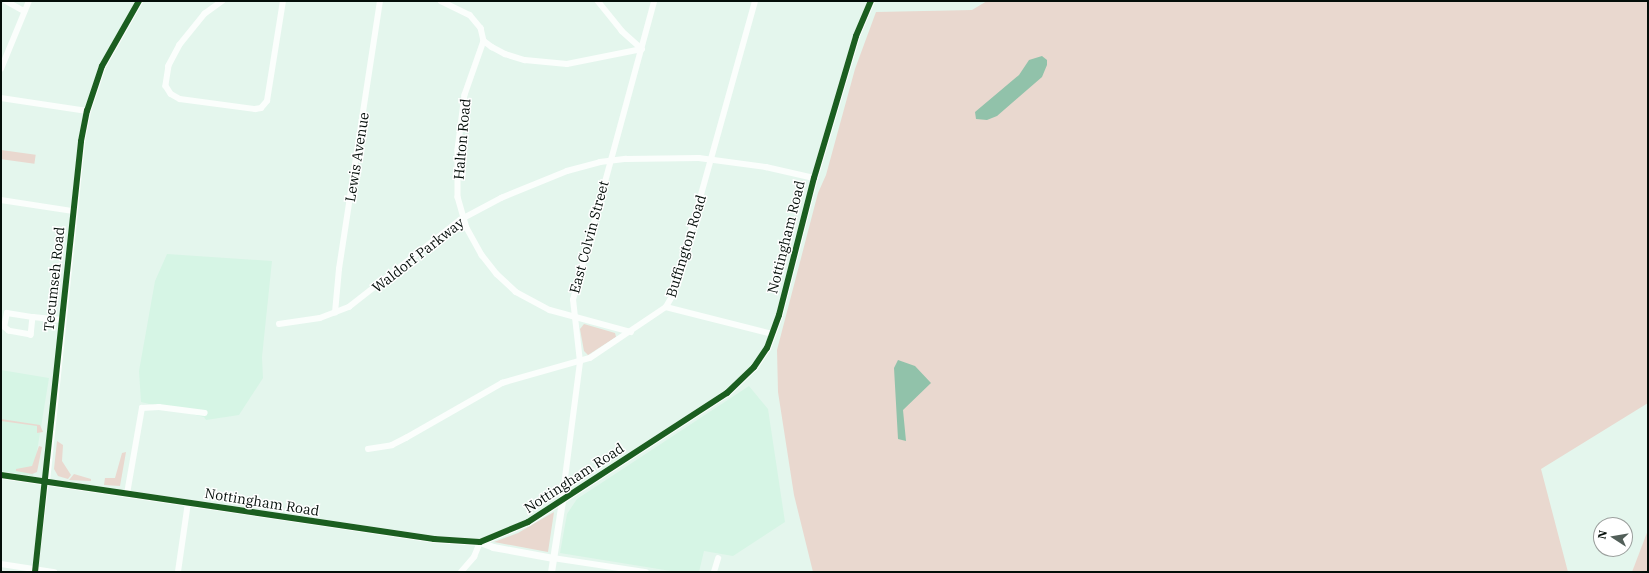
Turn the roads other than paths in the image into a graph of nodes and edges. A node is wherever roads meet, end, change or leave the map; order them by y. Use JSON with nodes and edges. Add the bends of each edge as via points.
{"nodes":[{"id":1,"x":6,"y":1,"type":"edge"},
{"id":2,"x":29,"y":1,"type":"edge"},
{"id":3,"x":139,"y":1,"type":"edge"},
{"id":4,"x":223,"y":1,"type":"edge"},
{"id":5,"x":283,"y":1,"type":"edge"},
{"id":6,"x":380,"y":1,"type":"edge"},
{"id":7,"x":441,"y":1,"type":"edge"},
{"id":8,"x":598,"y":1,"type":"edge"},
{"id":9,"x":654,"y":1,"type":"edge"},
{"id":10,"x":755,"y":1,"type":"edge"},
{"id":11,"x":871,"y":1,"type":"edge"},
{"id":12,"x":24,"y":11,"type":"junction"},
{"id":13,"x":484,"y":41,"type":"junction"},
{"id":14,"x":642,"y":49,"type":"junction"},
{"id":15,"x":1,"y":69,"type":"edge"},
{"id":16,"x":1,"y":98,"type":"edge"},
{"id":17,"x":87,"y":110,"type":"junction"},
{"id":18,"x":712,"y":159,"type":"junction"},
{"id":19,"x":609,"y":161,"type":"junction"},
{"id":20,"x":814,"y":178,"type":"junction"},
{"id":21,"x":1,"y":200,"type":"edge"},
{"id":22,"x":73,"y":211,"type":"junction"},
{"id":23,"x":464,"y":218,"type":"junction"},
{"id":24,"x":666,"y":307,"type":"junction"},
{"id":25,"x":335,"y":313,"type":"junction"},
{"id":26,"x":34,"y":317,"type":"junction"},
{"id":27,"x":575,"y":317,"type":"junction"},
{"id":28,"x":62,"y":320,"type":"junction"},
{"id":29,"x":279,"y":324,"type":"dead end"},
{"id":30,"x":630,"y":332,"type":"junction"},
{"id":31,"x":773,"y":334,"type":"junction"},
{"id":32,"x":580,"y":362,"type":"junction"},
{"id":33,"x":205,"y":413,"type":"dead end"},
{"id":34,"x":368,"y":449,"type":"dead end"},
{"id":35,"x":1,"y":475,"type":"edge"},
{"id":36,"x":46,"y":482,"type":"junction"},
{"id":37,"x":127,"y":494,"type":"junction"},
{"id":38,"x":562,"y":501,"type":"junction"},
{"id":39,"x":188,"y":503,"type":"junction"},
{"id":40,"x":480,"y":542,"type":"junction"},
{"id":41,"x":553,"y":558,"type":"junction"},
{"id":42,"x":718,"y":559,"type":"dead end"},
{"id":43,"x":1,"y":564,"type":"edge"},
{"id":44,"x":35,"y":571,"type":"edge"},
{"id":45,"x":54,"y":572,"type":"edge"},
{"id":46,"x":178,"y":572,"type":"edge"},
{"id":47,"x":461,"y":572,"type":"edge"},
{"id":48,"x":551,"y":572,"type":"edge"},
{"id":49,"x":646,"y":572,"type":"edge"},
{"id":50,"x":714,"y":572,"type":"edge"}],
"edges":[{"from":1,"to":12,"type":"street"},
{"from":2,"to":12,"type":"street"},
{"from":3,"to":17,"type":"street","name":"Tecumseh Road","via":[[102,66]]},
{"from":4,"to":5,"type":"street","via":[[205,14],[180,45],[169,66],[166,86],[171,94],[180,100],[254,109],[261,108],[266,101]]},
{"from":6,"to":25,"type":"street","name":"Lewis Avenue","via":[[339,270]]},
{"from":7,"to":13,"type":"street","via":[[470,15],[481,28]]},
{"from":8,"to":14,"type":"street","via":[[622,31]]},
{"from":9,"to":14,"type":"street","name":"East Colvin Street"},
{"from":10,"to":18,"type":"street","name":"Buffington Road"},
{"from":11,"to":20,"type":"street","name":"Nottingham Road","via":[[856,36]]},
{"from":12,"to":15,"type":"street"},
{"from":13,"to":14,"type":"street","via":[[505,54],[556,64],[587,62]]},
{"from":13,"to":23,"type":"street","name":"Halton Road","via":[[465,95],[458,150],[458,197]]},
{"from":14,"to":19,"type":"street","name":"East Colvin Street"},
{"from":16,"to":17,"type":"street"},
{"from":17,"to":22,"type":"street","name":"Tecumseh Road"},
{"from":18,"to":19,"type":"street","name":"Waldorf Parkway"},
{"from":18,"to":20,"type":"street","name":"Waldorf Parkway"},
{"from":18,"to":24,"type":"street","name":"Buffington Road","via":[[673,295]]},
{"from":19,"to":23,"type":"street","name":"Waldorf Parkway","via":[[567,171],[540,181]]},
{"from":19,"to":27,"type":"street","name":"East Colvin Street","via":[[579,272],[573,300]]},
{"from":20,"to":31,"type":"street","name":"Nottingham Road"},
{"from":21,"to":22,"type":"street"},
{"from":22,"to":28,"type":"street","name":"Tecumseh Road"},
{"from":23,"to":25,"type":"street","name":"Waldorf Parkway","via":[[420,249],[369,293]]},
{"from":23,"to":27,"type":"street","name":"Halton Road","via":[[482,255],[516,292],[535,304]]},
{"from":24,"to":30,"type":"street","name":"Buffington Road"},
{"from":24,"to":31,"type":"street"},
{"from":25,"to":29,"type":"street","name":"Waldorf Parkway"},
{"from":26,"to":26,"type":"street","via":[[7,313],[4,327],[9,331],[31,335]]},
{"from":26,"to":28,"type":"street"},
{"from":27,"to":30,"type":"street","name":"Halton Road"},
{"from":27,"to":32,"type":"street","name":"East Colvin Street"},
{"from":28,"to":36,"type":"street","name":"Tecumseh Road"},
{"from":30,"to":32,"type":"street","name":"Buffington Road"},
{"from":31,"to":38,"type":"street","name":"Nottingham Road","via":[[754,368],[738,384]]},
{"from":32,"to":34,"type":"street","name":"Buffington Road","via":[[502,383],[392,445]]},
{"from":32,"to":38,"type":"street","name":"East Colvin Street"},
{"from":33,"to":37,"type":"street","via":[[159,407],[142,408]]},
{"from":35,"to":36,"type":"street","name":"Nottingham Road"},
{"from":36,"to":37,"type":"street","name":"Nottingham Road"},
{"from":36,"to":44,"type":"street","name":"Tecumseh Road"},
{"from":37,"to":39,"type":"street","name":"Nottingham Road"},
{"from":38,"to":40,"type":"street","name":"Nottingham Road","via":[[528,522]]},
{"from":38,"to":41,"type":"street","name":"East Colvin Street"},
{"from":39,"to":40,"type":"street","name":"Nottingham Road","via":[[426,538]]},
{"from":39,"to":46,"type":"street"},
{"from":40,"to":41,"type":"street","via":[[493,547]]},
{"from":40,"to":47,"type":"street","via":[[474,557]]},
{"from":41,"to":48,"type":"street","name":"East Colvin Street"},
{"from":41,"to":49,"type":"street"},
{"from":42,"to":50,"type":"street"},
{"from":43,"to":44,"type":"street"},
{"from":44,"to":45,"type":"street"}]}
